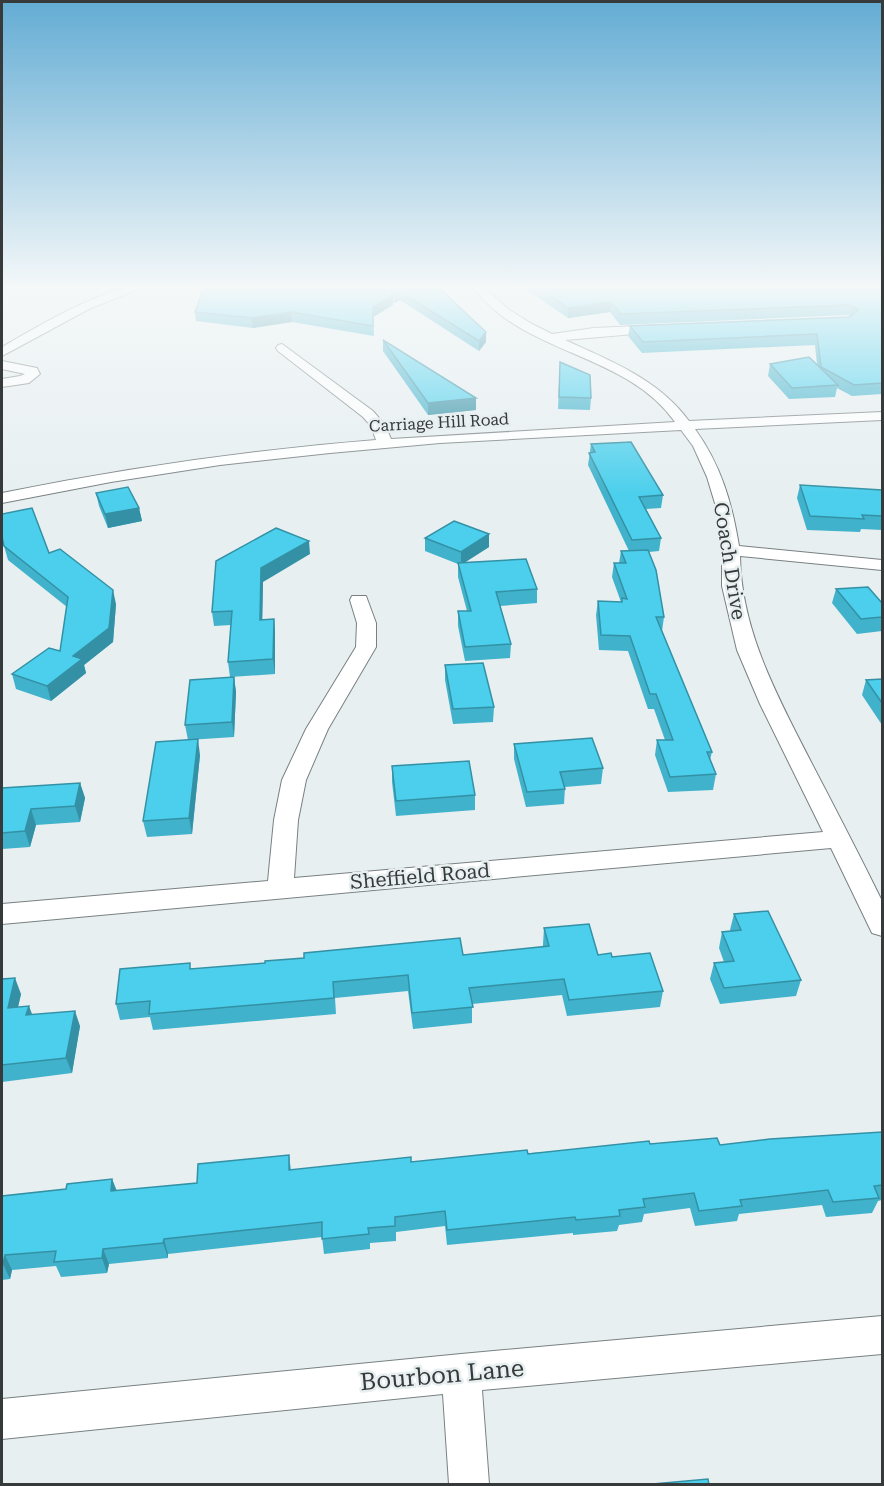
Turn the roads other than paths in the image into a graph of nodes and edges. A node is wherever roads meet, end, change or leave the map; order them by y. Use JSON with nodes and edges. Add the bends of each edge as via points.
{"nodes":[{"id":1,"x":293,"y":356,"type":"edge"},
{"id":2,"x":587,"y":356,"type":"edge"},
{"id":3,"x":2,"y":365,"type":"edge"},
{"id":4,"x":2,"y":383,"type":"edge"},
{"id":5,"x":882,"y":417,"type":"edge"},
{"id":6,"x":687,"y":427,"type":"junction"},
{"id":7,"x":385,"y":442,"type":"junction"},
{"id":8,"x":2,"y":498,"type":"edge"},
{"id":9,"x":731,"y":550,"type":"junction"},
{"id":10,"x":882,"y":566,"type":"edge"},
{"id":11,"x":359,"y":600,"type":"dead end"},
{"id":12,"x":839,"y":839,"type":"junction"},
{"id":13,"x":280,"y":889,"type":"junction"},
{"id":14,"x":2,"y":914,"type":"edge"},
{"id":15,"x":882,"y":926,"type":"edge"},
{"id":16,"x":882,"y":1335,"type":"edge"},
{"id":17,"x":461,"y":1373,"type":"junction"},
{"id":18,"x":2,"y":1419,"type":"edge"},
{"id":19,"x":469,"y":1485,"type":"edge"}],
"edges":[{"from":1,"to":7,"type":"street","via":[[368,414]]},
{"from":2,"to":6,"type":"street","name":"Coach Drive","via":[[637,380],[672,407]]},
{"from":3,"to":4,"type":"street","via":[[33,374],[24,380]]},
{"from":5,"to":6,"type":"street","name":"Carriage Hill Road"},
{"from":6,"to":7,"type":"street","name":"Carriage Hill Road"},
{"from":6,"to":9,"type":"street","name":"Coach Drive","via":[[715,477]]},
{"from":7,"to":8,"type":"street","name":"Carriage Hill Road","via":[[168,467]]},
{"from":9,"to":10,"type":"street"},
{"from":9,"to":12,"type":"street","name":"Coach Drive","via":[[731,586],[747,650]]},
{"from":11,"to":13,"type":"street","via":[[367,619],[367,641],[306,749],[294,781]]},
{"from":12,"to":13,"type":"street","name":"Sheffield Road"},
{"from":12,"to":15,"type":"street","name":"Coach Drive"},
{"from":13,"to":14,"type":"street","name":"Sheffield Road"},
{"from":16,"to":17,"type":"street","name":"Bourbon Lane"},
{"from":17,"to":18,"type":"street","name":"Bourbon Lane"},
{"from":17,"to":19,"type":"street"}]}
